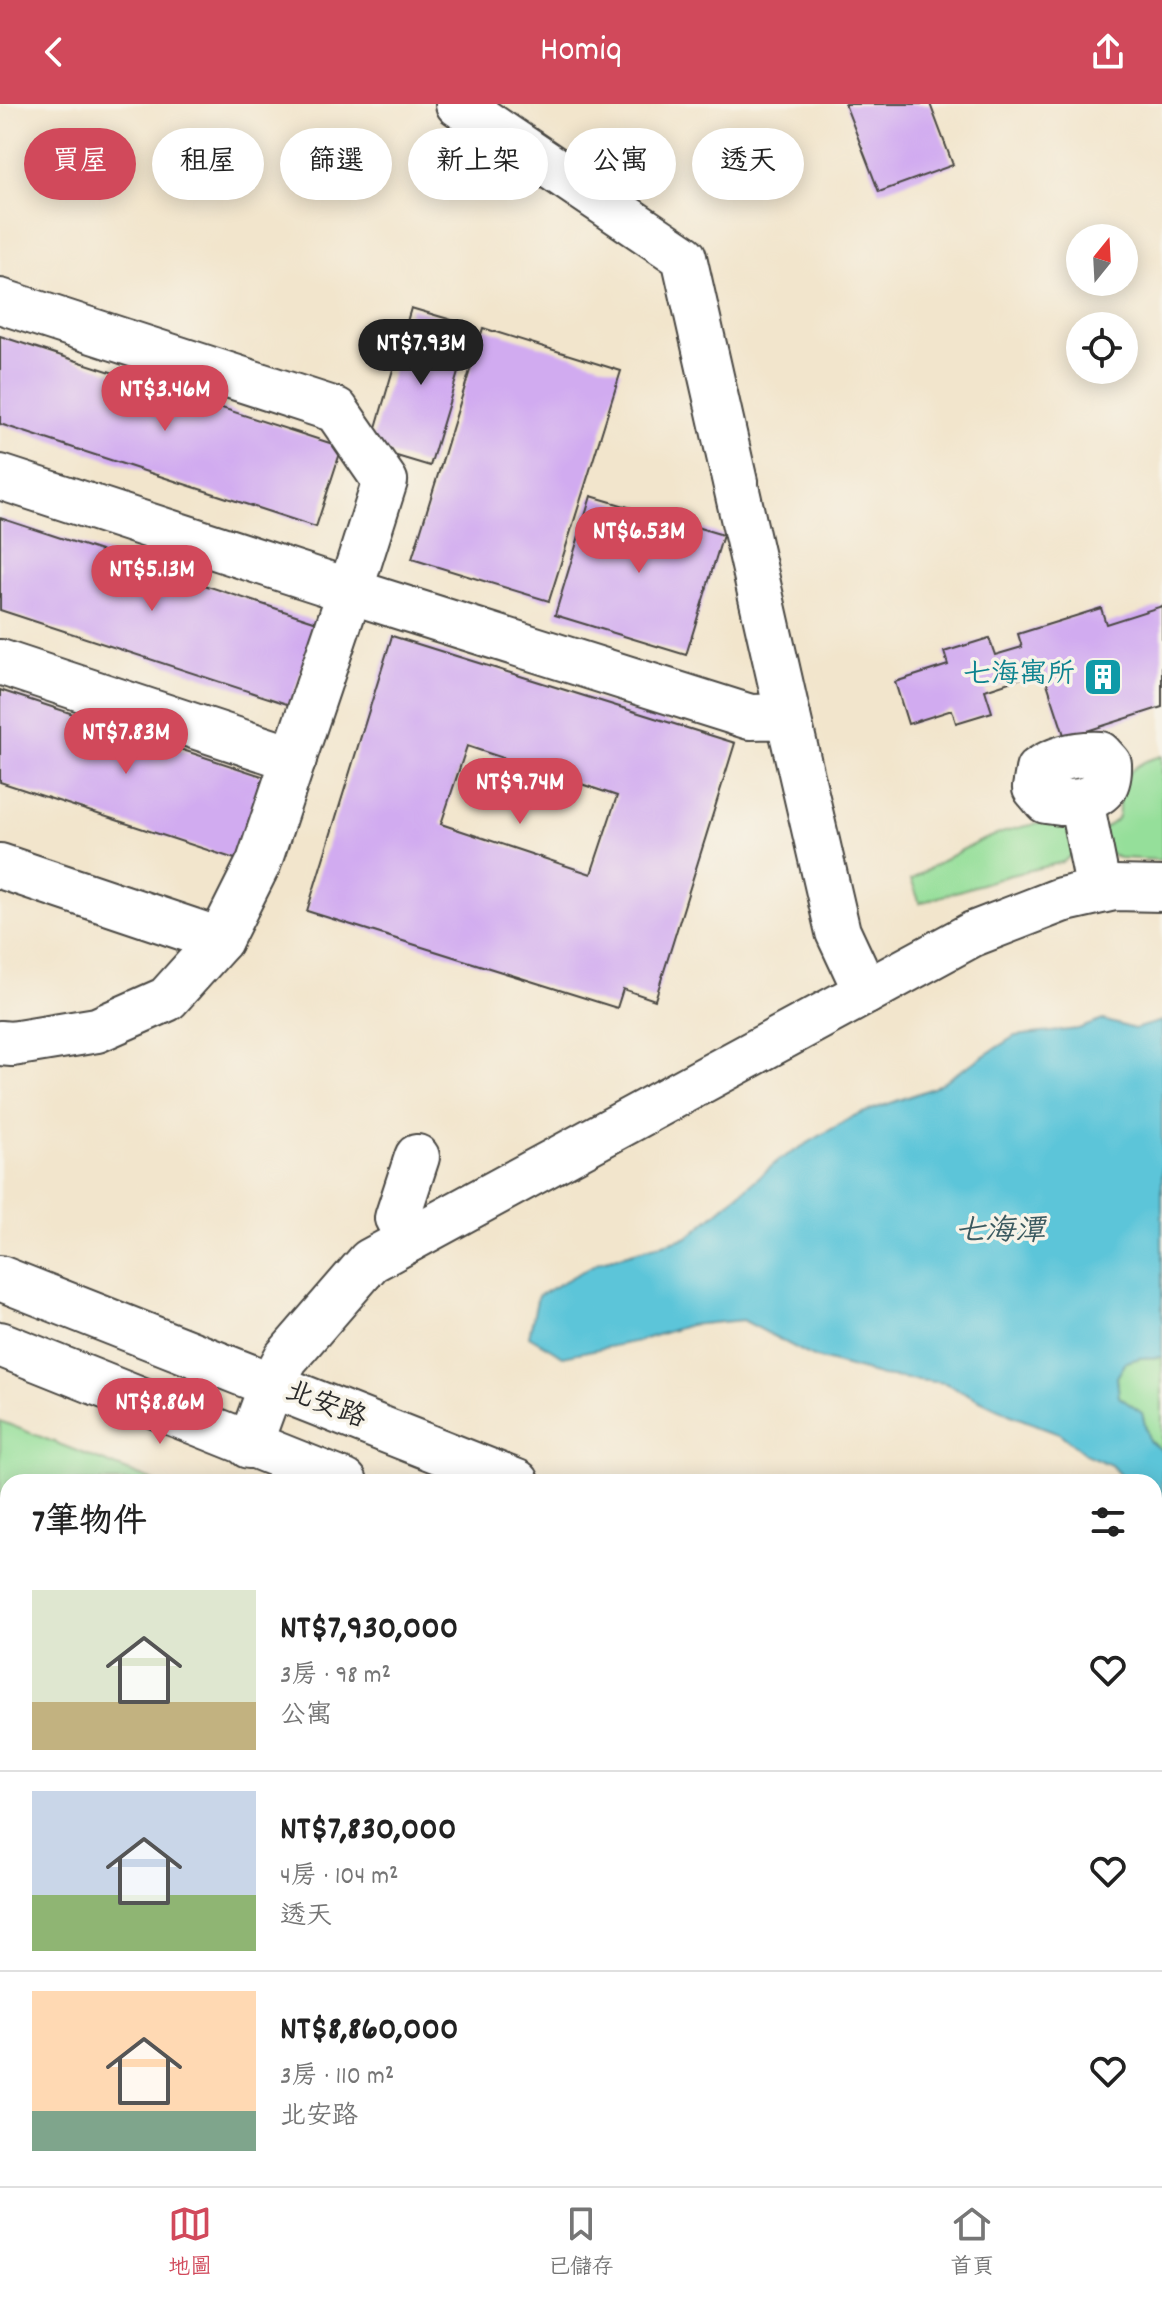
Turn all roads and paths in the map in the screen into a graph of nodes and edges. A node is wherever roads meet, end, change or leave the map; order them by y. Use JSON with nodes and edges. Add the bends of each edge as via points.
{"nodes":[{"id":1,"x":458,"y":104,"type":"edge"},
{"id":2,"x":0,"y":301,"type":"edge"},
{"id":3,"x":0,"y":477,"type":"edge"},
{"id":4,"x":350,"y":591,"type":"junction"},
{"id":5,"x":0,"y":662,"type":"edge"},
{"id":6,"x":788,"y":716,"type":"junction"},
{"id":7,"x":294,"y":759,"type":"junction"},
{"id":8,"x":1081,"y":801,"type":"dead end"},
{"id":9,"x":0,"y":866,"type":"edge"},
{"id":10,"x":1162,"y":889,"type":"edge"},
{"id":11,"x":1099,"y":891,"type":"junction"},
{"id":12,"x":220,"y":940,"type":"junction"},
{"id":13,"x":866,"y":992,"type":"junction"},
{"id":14,"x":0,"y":1043,"type":"edge"},
{"id":15,"x":417,"y":1157,"type":"dead end"},
{"id":16,"x":410,"y":1239,"type":"junction"},
{"id":17,"x":0,"y":1278,"type":"edge"},
{"id":18,"x":0,"y":1344,"type":"edge"},
{"id":19,"x":271,"y":1386,"type":"junction"},
{"id":20,"x":249,"y":1446,"type":"junction"},
{"id":21,"x":324,"y":1474,"type":"edge"},
{"id":22,"x":496,"y":1474,"type":"edge"}],
"edges":[{"from":1,"to":6,"type":"main road","via":[[684,257]]},
{"from":2,"to":4,"type":"main road","via":[[336,410],[385,481]]},
{"from":3,"to":4,"type":"main road"},
{"from":4,"to":6,"type":"main road","via":[[750,717]]},
{"from":4,"to":7,"type":"main road"},
{"from":5,"to":7,"type":"main road"},
{"from":6,"to":13,"type":"main road","via":[[838,932]]},
{"from":7,"to":12,"type":"main road","via":[[259,862]]},
{"from":8,"to":11,"type":"main road"},
{"from":9,"to":12,"type":"main road"},
{"from":10,"to":11,"type":"main road"},
{"from":11,"to":13,"type":"main road","via":[[973,934]]},
{"from":12,"to":14,"type":"main road","via":[[167,999],[97,1030]]},
{"from":13,"to":16,"type":"main road"},
{"from":15,"to":16,"type":"main road","via":[[397,1218]]},
{"from":16,"to":19,"type":"main road","via":[[370,1261],[286,1358]]},
{"from":17,"to":19,"type":"main road","name":"北安路"},
{"from":18,"to":20,"type":"main road"},
{"from":19,"to":20,"type":"main road"},
{"from":19,"to":22,"type":"main road","name":"北安路"},
{"from":20,"to":21,"type":"main road"}]}
